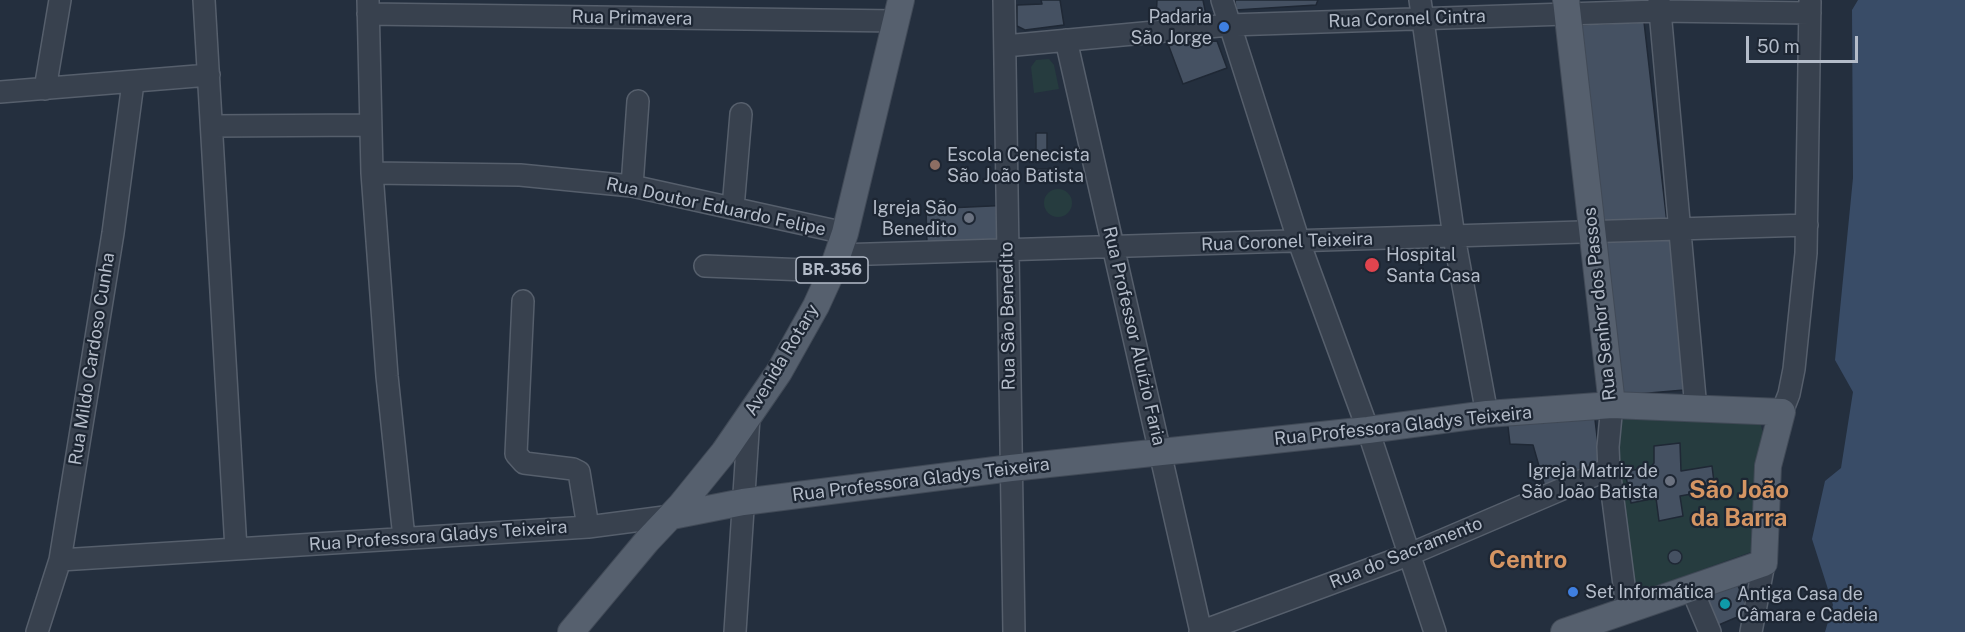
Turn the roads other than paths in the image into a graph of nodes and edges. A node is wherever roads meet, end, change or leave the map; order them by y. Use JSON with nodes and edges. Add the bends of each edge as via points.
{"nodes":[{"id":1,"x":60,"y":0,"type":"edge"},
{"id":2,"x":204,"y":0,"type":"edge"},
{"id":3,"x":1004,"y":0,"type":"edge"},
{"id":4,"x":1222,"y":0,"type":"edge"},
{"id":5,"x":1658,"y":6,"type":"edge"},
{"id":6,"x":368,"y":7,"type":"edge"},
{"id":7,"x":1567,"y":7,"type":"edge"},
{"id":8,"x":1810,"y":7,"type":"edge"},
{"id":9,"x":1421,"y":9,"type":"edge"},
{"id":10,"x":899,"y":10,"type":"edge"},
{"id":11,"x":1229,"y":25,"type":"junction"},
{"id":12,"x":1066,"y":40,"type":"junction"},
{"id":13,"x":1005,"y":46,"type":"junction"},
{"id":14,"x":209,"y":75,"type":"junction"},
{"id":15,"x":133,"y":83,"type":"junction"},
{"id":16,"x":45,"y":90,"type":"junction"},
{"id":17,"x":0,"y":92,"type":"edge"},
{"id":18,"x":638,"y":101,"type":"dead end"},
{"id":19,"x":741,"y":114,"type":"dead end"},
{"id":20,"x":370,"y":125,"type":"junction"},
{"id":21,"x":212,"y":126,"type":"junction"},
{"id":22,"x":372,"y":173,"type":"junction"},
{"id":23,"x":632,"y":186,"type":"junction"},
{"id":24,"x":733,"y":208,"type":"junction"},
{"id":25,"x":1807,"y":225,"type":"junction"},
{"id":26,"x":1681,"y":229,"type":"junction"},
{"id":27,"x":1592,"y":232,"type":"junction"},
{"id":28,"x":1454,"y":237,"type":"junction"},
{"id":29,"x":1299,"y":242,"type":"junction"},
{"id":30,"x":1113,"y":247,"type":"junction"},
{"id":31,"x":1007,"y":249,"type":"junction"},
{"id":32,"x":838,"y":253,"type":"junction"},
{"id":33,"x":705,"y":266,"type":"dead end"},
{"id":34,"x":523,"y":301,"type":"dead end"},
{"id":35,"x":1612,"y":405,"type":"junction"},
{"id":36,"x":1696,"y":409,"type":"junction"},
{"id":37,"x":1782,"y":412,"type":"junction"},
{"id":38,"x":1487,"y":414,"type":"junction"},
{"id":39,"x":749,"y":417,"type":"junction"},
{"id":40,"x":1368,"y":430,"type":"junction"},
{"id":41,"x":1161,"y":453,"type":"junction"},
{"id":42,"x":1011,"y":468,"type":"junction"},
{"id":43,"x":1609,"y":469,"type":"junction"},
{"id":44,"x":743,"y":502,"type":"junction"},
{"id":45,"x":672,"y":516,"type":"junction"},
{"id":46,"x":588,"y":526,"type":"junction"},
{"id":47,"x":404,"y":538,"type":"junction"},
{"id":48,"x":236,"y":549,"type":"junction"},
{"id":49,"x":1407,"y":555,"type":"junction"},
{"id":50,"x":60,"y":560,"type":"junction"},
{"id":51,"x":1764,"y":563,"type":"junction"},
{"id":52,"x":1691,"y":587,"type":"junction"},
{"id":53,"x":1627,"y":608,"type":"junction"},
{"id":54,"x":37,"y":632,"type":"edge"},
{"id":55,"x":571,"y":632,"type":"edge"},
{"id":56,"x":735,"y":632,"type":"edge"},
{"id":57,"x":1014,"y":632,"type":"edge"},
{"id":58,"x":1201,"y":632,"type":"edge"},
{"id":59,"x":1435,"y":632,"type":"edge"},
{"id":60,"x":1564,"y":632,"type":"edge"},
{"id":61,"x":1710,"y":632,"type":"edge"},
{"id":62,"x":1751,"y":632,"type":"edge"}],
"edges":[{"from":1,"to":16,"type":"street"},
{"from":2,"to":14,"type":"street"},
{"from":3,"to":13,"type":"street","name":"Rua São Benedito"},
{"from":4,"to":11,"type":"street"},
{"from":5,"to":7,"type":"street","name":"Rua Coronel Cintra"},
{"from":5,"to":8,"type":"street","name":"Rua Coronel Cintra"},
{"from":5,"to":26,"type":"street"},
{"from":6,"to":10,"type":"street","name":"Rua Primavera"},
{"from":6,"to":20,"type":"street"},
{"from":7,"to":9,"type":"street","name":"Rua Coronel Cintra"},
{"from":7,"to":27,"type":"main road","name":"Rua Senhor dos Passos"},
{"from":8,"to":25,"type":"street"},
{"from":9,"to":11,"type":"street","name":"Rua Coronel Cintra"},
{"from":9,"to":28,"type":"street"},
{"from":10,"to":32,"type":"main road","name":"Avenida Rotary","number":"BR-356"},
{"from":11,"to":12,"type":"street","name":"Rua Coronel Cintra"},
{"from":11,"to":29,"type":"street"},
{"from":12,"to":13,"type":"street","name":"Rua Coronel Cintra"},
{"from":12,"to":30,"type":"street","name":"Rua Professor Aluízio Faria"},
{"from":13,"to":31,"type":"street","name":"Rua São Benedito"},
{"from":14,"to":15,"type":"street"},
{"from":14,"to":21,"type":"street"},
{"from":15,"to":16,"type":"street"},
{"from":15,"to":50,"type":"street","name":"Rua Mildo Cardoso Cunha"},
{"from":16,"to":17,"type":"street"},
{"from":18,"to":23,"type":"street"},
{"from":19,"to":24,"type":"street"},
{"from":20,"to":21,"type":"street"},
{"from":20,"to":22,"type":"street"},
{"from":21,"to":48,"type":"street"},
{"from":22,"to":23,"type":"street","name":"Rua Doutor Eduardo Felipe","via":[[520,175]]},
{"from":22,"to":47,"type":"street"},
{"from":23,"to":24,"type":"street","name":"Rua Doutor Eduardo Felipe"},
{"from":24,"to":32,"type":"street","name":"Rua Doutor Eduardo Felipe"},
{"from":25,"to":26,"type":"street","name":"Rua Coronel Teixeira"},
{"from":25,"to":37,"type":"street","via":[[1794,369]]},
{"from":26,"to":27,"type":"street","name":"Rua Coronel Teixeira"},
{"from":26,"to":36,"type":"street"},
{"from":27,"to":28,"type":"street","name":"Rua Coronel Teixeira"},
{"from":27,"to":35,"type":"main road","name":"Rua Senhor dos Passos"},
{"from":28,"to":29,"type":"street","name":"Rua Coronel Teixeira"},
{"from":28,"to":38,"type":"street"},
{"from":29,"to":30,"type":"street","name":"Rua Coronel Teixeira"},
{"from":29,"to":40,"type":"street"},
{"from":30,"to":31,"type":"street","name":"Rua Coronel Teixeira"},
{"from":30,"to":41,"type":"street","name":"Rua Professor Aluízio Faria"},
{"from":31,"to":32,"type":"street","name":"Rua Coronel Teixeira"},
{"from":31,"to":42,"type":"street","name":"Rua São Benedito"},
{"from":32,"to":33,"type":"street"},
{"from":32,"to":39,"type":"main road","name":"Avenida Rotary","number":"BR-356","via":[[779,372]]},
{"from":34,"to":46,"type":"street","via":[[516,454],[524,463],[579,472]]},
{"from":35,"to":36,"type":"main road","name":"Rua Professora Gladys Teixeira"},
{"from":35,"to":38,"type":"main road","name":"Rua Professora Gladys Teixeira"},
{"from":35,"to":43,"type":"street","name":"Rua Senhor dos Passos"},
{"from":36,"to":37,"type":"main road","name":"Rua Professora Gladys Teixeira"},
{"from":37,"to":51,"type":"main road","via":[[1768,466]]},
{"from":38,"to":40,"type":"main road","name":"Rua Professora Gladys Teixeira"},
{"from":39,"to":44,"type":"street"},
{"from":39,"to":45,"type":"main road","name":"Avenida Rotary","number":"BR-356"},
{"from":40,"to":41,"type":"main road","name":"Rua Professora Gladys Teixeira"},
{"from":40,"to":49,"type":"street"},
{"from":41,"to":42,"type":"main road","name":"Rua Professora Gladys Teixeira"},
{"from":41,"to":58,"type":"street","name":"Rua Professor Aluízio Faria"},
{"from":42,"to":44,"type":"main road","name":"Rua Professora Gladys Teixeira"},
{"from":42,"to":57,"type":"street","name":"Rua São Benedito"},
{"from":43,"to":49,"type":"street","name":"Rua do Sacramento"},
{"from":43,"to":53,"type":"street","name":"Rua Senhor dos Passos"},
{"from":44,"to":45,"type":"main road","name":"Rua Professora Gladys Teixeira"},
{"from":44,"to":56,"type":"street"},
{"from":45,"to":46,"type":"street","name":"Rua Professora Gladys Teixeira"},
{"from":45,"to":55,"type":"main road","name":"Avenida Rotary","number":"BR-356"},
{"from":46,"to":47,"type":"street","name":"Rua Professora Gladys Teixeira"},
{"from":47,"to":48,"type":"street","name":"Rua Professora Gladys Teixeira"},
{"from":48,"to":50,"type":"street","name":"Rua Professora Gladys Teixeira"},
{"from":49,"to":58,"type":"street","name":"Rua do Sacramento"},
{"from":49,"to":59,"type":"street"},
{"from":50,"to":54,"type":"street","name":"Rua Mildo Cardoso Cunha"},
{"from":51,"to":52,"type":"main road"},
{"from":51,"to":62,"type":"street"},
{"from":52,"to":53,"type":"main road"},
{"from":52,"to":61,"type":"street"},
{"from":53,"to":60,"type":"main road"}]}
